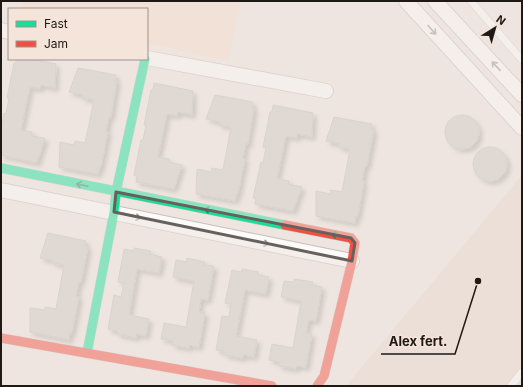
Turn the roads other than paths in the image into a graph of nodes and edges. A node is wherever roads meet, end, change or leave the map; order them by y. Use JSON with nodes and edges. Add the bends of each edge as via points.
{"nodes":[{"id":1,"x":406,"y":1,"type":"edge"},
{"id":2,"x":435,"y":1,"type":"edge"},
{"id":3,"x":471,"y":1,"type":"edge"},
{"id":4,"x":148,"y":58,"type":"edge"},
{"id":5,"x":146,"y":60,"type":"edge"},
{"id":6,"x":522,"y":60,"type":"edge"},
{"id":7,"x":326,"y":91,"type":"dead end"},
{"id":8,"x":522,"y":95,"type":"edge"},
{"id":9,"x":522,"y":128,"type":"edge"},
{"id":10,"x":1,"y":168,"type":"edge"},
{"id":11,"x":1,"y":190,"type":"edge"},
{"id":12,"x":116,"y":192,"type":"junction"},
{"id":13,"x":114,"y":212,"type":"junction"},
{"id":14,"x":352,"y":261,"type":"junction"},
{"id":15,"x":1,"y":338,"type":"edge"},
{"id":16,"x":87,"y":353,"type":"junction"},
{"id":17,"x":522,"y":372,"type":"edge"},
{"id":18,"x":272,"y":386,"type":"edge"},
{"id":19,"x":317,"y":386,"type":"edge"},
{"id":20,"x":511,"y":386,"type":"edge"}],
"edges":[{"from":1,"to":9,"type":"street","one_way":true},
{"from":8,"to":2,"type":"street","one_way":true},
{"from":3,"to":6,"type":"lane"},
{"from":4,"to":7,"type":"street"},
{"from":5,"to":12,"type":"street"},
{"from":12,"to":10,"type":"street","one_way":true},
{"from":11,"to":13,"type":"street"},
{"from":12,"to":13,"type":"street"},
{"from":14,"to":12,"type":"street","one_way":true,"via":[[355,243],[351,238]]},
{"from":13,"to":14,"type":"street","one_way":true},
{"from":13,"to":16,"type":"street"},
{"from":14,"to":19,"type":"street","via":[[324,376]]},
{"from":15,"to":16,"type":"street"},
{"from":16,"to":18,"type":"street"},
{"from":17,"to":20,"type":"lane"}]}
